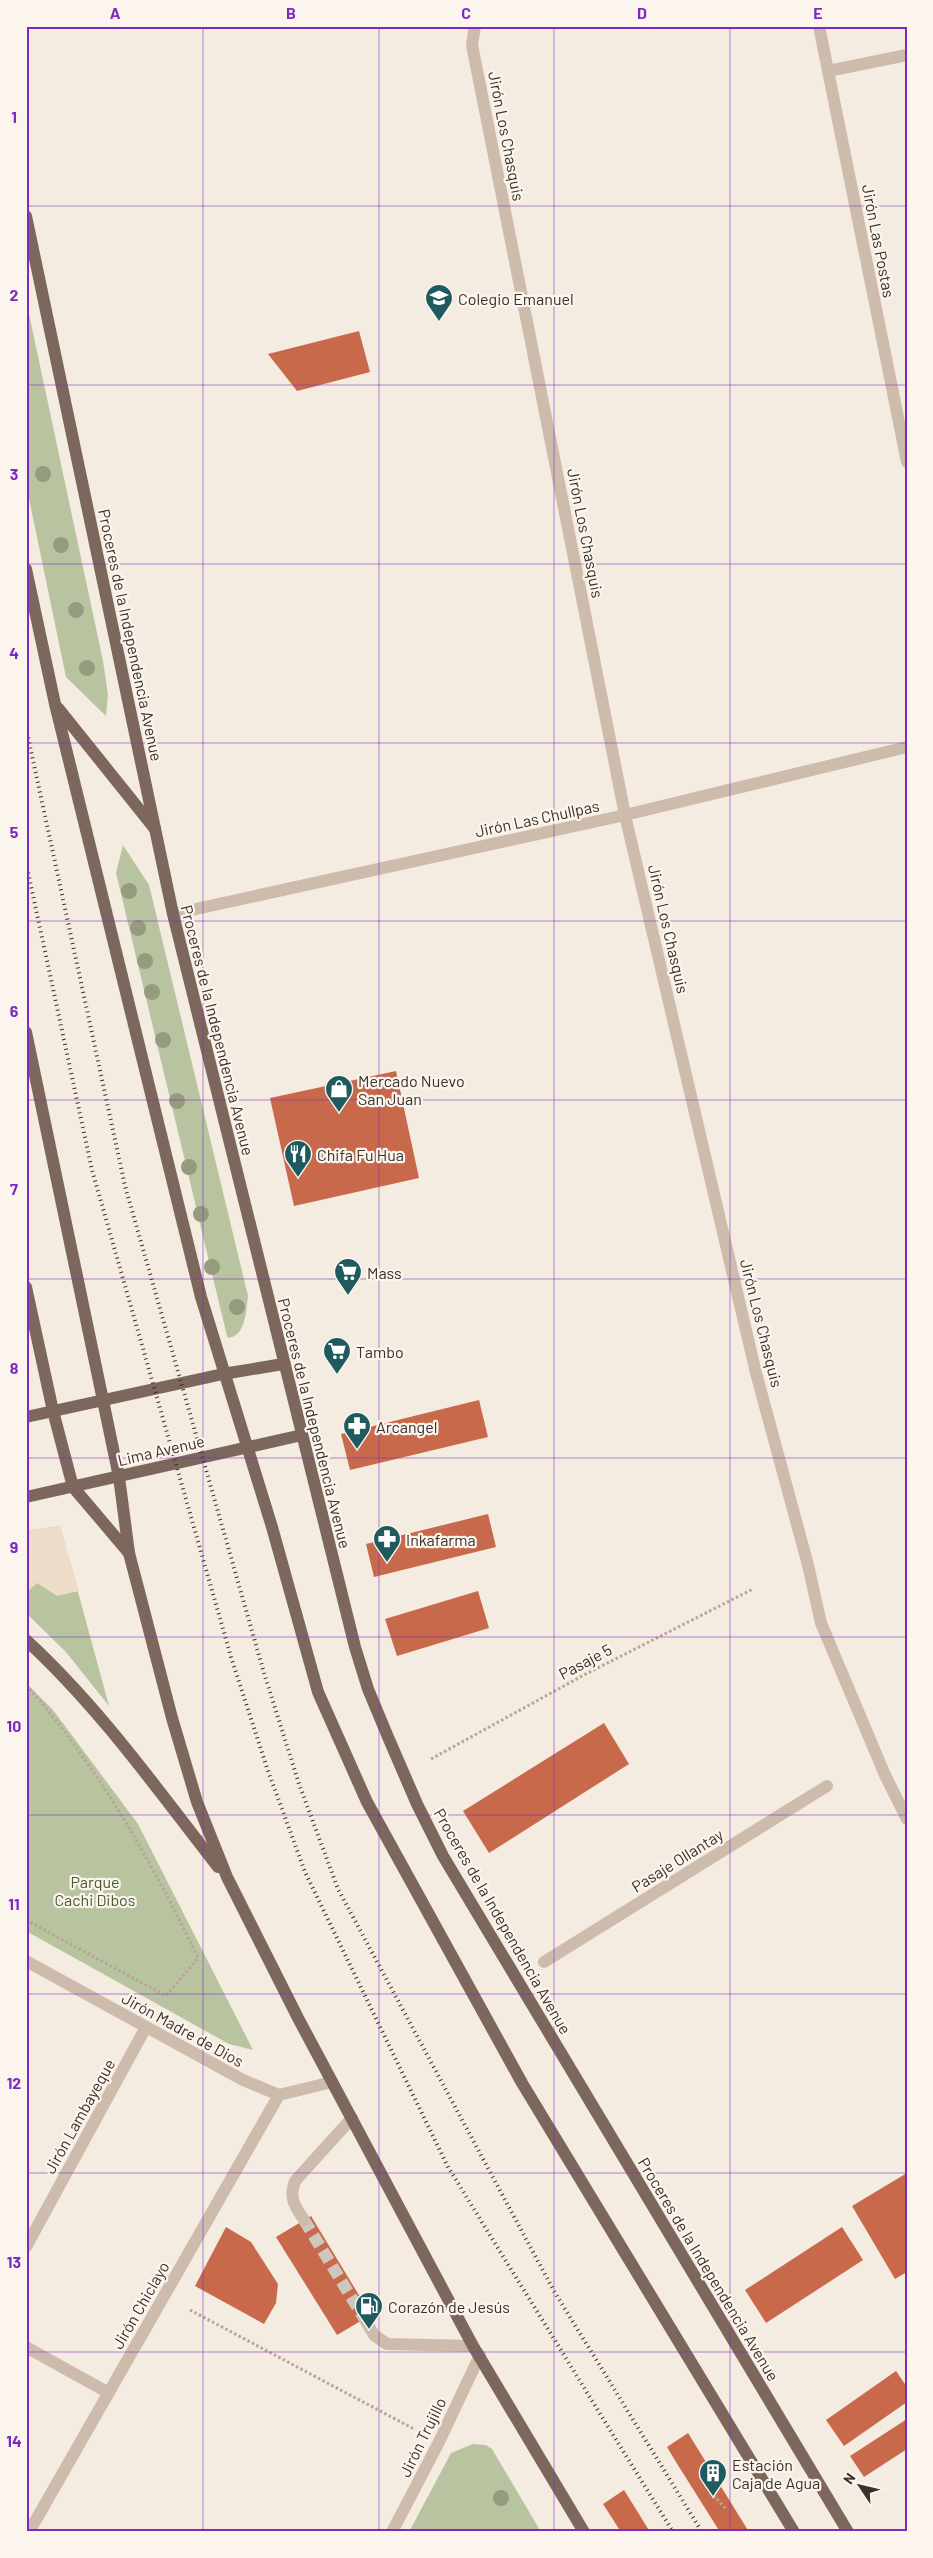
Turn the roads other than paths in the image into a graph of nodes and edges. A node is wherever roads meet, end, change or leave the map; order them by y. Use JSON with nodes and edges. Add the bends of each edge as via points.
{"nodes":[{"id":1,"x":475,"y":26,"type":"edge"},
{"id":2,"x":819,"y":26,"type":"edge"},
{"id":3,"x":907,"y":55,"type":"edge"},
{"id":4,"x":828,"y":70,"type":"junction"},
{"id":5,"x":26,"y":216,"type":"edge"},
{"id":6,"x":907,"y":396,"type":"edge"},
{"id":7,"x":894,"y":399,"type":"junction"},
{"id":8,"x":907,"y":462,"type":"edge"},
{"id":9,"x":26,"y":569,"type":"edge"},
{"id":10,"x":55,"y":704,"type":"junction"},
{"id":11,"x":907,"y":747,"type":"edge"},
{"id":12,"x":625,"y":815,"type":"junction"},
{"id":13,"x":156,"y":831,"type":"junction"},
{"id":14,"x":173,"y":914,"type":"junction"},
{"id":15,"x":26,"y":1032,"type":"edge"},
{"id":16,"x":26,"y":1287,"type":"edge"},
{"id":17,"x":283,"y":1364,"type":"junction"},
{"id":18,"x":223,"y":1374,"type":"junction"},
{"id":19,"x":103,"y":1399,"type":"junction"},
{"id":20,"x":53,"y":1411,"type":"junction"},
{"id":21,"x":26,"y":1417,"type":"edge"},
{"id":22,"x":302,"y":1434,"type":"junction"},
{"id":23,"x":246,"y":1447,"type":"junction"},
{"id":24,"x":119,"y":1477,"type":"junction"},
{"id":25,"x":73,"y":1487,"type":"junction"},
{"id":26,"x":26,"y":1498,"type":"edge"},
{"id":27,"x":129,"y":1554,"type":"junction"},
{"id":28,"x":26,"y":1640,"type":"edge"},
{"id":29,"x":827,"y":1786,"type":"dead end"},
{"id":30,"x":907,"y":1819,"type":"edge"},
{"id":31,"x":227,"y":1878,"type":"junction"},
{"id":32,"x":26,"y":1961,"type":"edge"},
{"id":33,"x":544,"y":1962,"type":"dead end"},
{"id":34,"x":146,"y":2026,"type":"junction"},
{"id":35,"x":332,"y":2082,"type":"junction"},
{"id":36,"x":279,"y":2094,"type":"junction"},
{"id":37,"x":352,"y":2118,"type":"junction"},
{"id":38,"x":304,"y":2220,"type":"tunnel mouth"},
{"id":39,"x":26,"y":2247,"type":"edge"},
{"id":40,"x":364,"y":2318,"type":"tunnel mouth"},
{"id":41,"x":26,"y":2347,"type":"edge"},
{"id":42,"x":476,"y":2351,"type":"junction"},
{"id":43,"x":109,"y":2393,"type":"junction"},
{"id":44,"x":29,"y":2532,"type":"edge"},
{"id":45,"x":392,"y":2532,"type":"edge"},
{"id":46,"x":584,"y":2532,"type":"edge"},
{"id":47,"x":794,"y":2532,"type":"edge"},
{"id":48,"x":848,"y":2532,"type":"edge"}],
"edges":[{"from":1,"to":12,"type":"street","name":"Jirón Los Chasquis","via":[[472,45]]},
{"from":2,"to":4,"type":"street","name":"Jirón Las Postas"},
{"from":3,"to":4,"type":"street"},
{"from":4,"to":7,"type":"street","name":"Jirón Las Postas"},
{"from":5,"to":13,"type":"main road","name":"Proceres de la Independencia Avenue"},
{"from":6,"to":7,"type":"street"},
{"from":7,"to":8,"type":"street","name":"Jirón Las Postas"},
{"from":9,"to":10,"type":"main road"},
{"from":10,"to":13,"type":"main road"},
{"from":10,"to":18,"type":"main road","via":[[201,1297]]},
{"from":11,"to":12,"type":"street","name":"Jirón Las Chullpas"},
{"from":12,"to":14,"type":"street","name":"Jirón Las Chullpas"},
{"from":12,"to":30,"type":"street","name":"Jirón Los Chasquis","via":[[756,1372],[821,1623],[885,1776]]},
{"from":13,"to":14,"type":"main road","name":"Proceres de la Independencia Avenue"},
{"from":14,"to":17,"type":"main road","name":"Proceres de la Independencia Avenue"},
{"from":15,"to":19,"type":"main road"},
{"from":16,"to":20,"type":"main road"},
{"from":17,"to":18,"type":"main road"},
{"from":17,"to":22,"type":"main road","name":"Proceres de la Independencia Avenue"},
{"from":18,"to":19,"type":"main road"},
{"from":18,"to":23,"type":"main road"},
{"from":19,"to":20,"type":"main road"},
{"from":19,"to":24,"type":"main road"},
{"from":20,"to":21,"type":"main road"},
{"from":20,"to":25,"type":"main road"},
{"from":22,"to":23,"type":"main road","name":"Lima Avenue"},
{"from":22,"to":48,"type":"main road","name":"Proceres de la Independencia Avenue","via":[[365,1681],[417,1804],[448,1865]]},
{"from":23,"to":24,"type":"main road","name":"Lima Avenue"},
{"from":23,"to":47,"type":"main road","via":[[318,1692],[367,1802],[522,2083]]},
{"from":24,"to":25,"type":"main road","name":"Lima Avenue"},
{"from":24,"to":27,"type":"main road"},
{"from":25,"to":26,"type":"main road","name":"Lima Avenue"},
{"from":25,"to":27,"type":"main road"},
{"from":27,"to":31,"type":"main road","via":[[197,1802]]},
{"from":28,"to":31,"type":"main road","via":[[54,1666],[122,1744]]},
{"from":29,"to":33,"type":"street","name":"Pasaje Ollantay"},
{"from":31,"to":35,"type":"main road"},
{"from":32,"to":34,"type":"street","name":"Jirón Madre de Dios"},
{"from":34,"to":36,"type":"street","name":"Jirón Madre de Dios","via":[[243,2080]]},
{"from":34,"to":39,"type":"street","name":"Jirón Lambayeque"},
{"from":35,"to":36,"type":"street"},
{"from":35,"to":37,"type":"main road"},
{"from":36,"to":43,"type":"street","name":"Jirón Chiclayo"},
{"from":37,"to":38,"type":"street","via":[[295,2180],[292,2202]]},
{"from":37,"to":42,"type":"main road"},
{"from":40,"to":42,"type":"street","via":[[374,2335],[387,2344]]},
{"from":41,"to":43,"type":"street"},
{"from":42,"to":45,"type":"street","name":"Jirón Trujillo","via":[[439,2442]]},
{"from":42,"to":46,"type":"main road"},
{"from":43,"to":44,"type":"street","name":"Jirón Chiclayo"}]}
